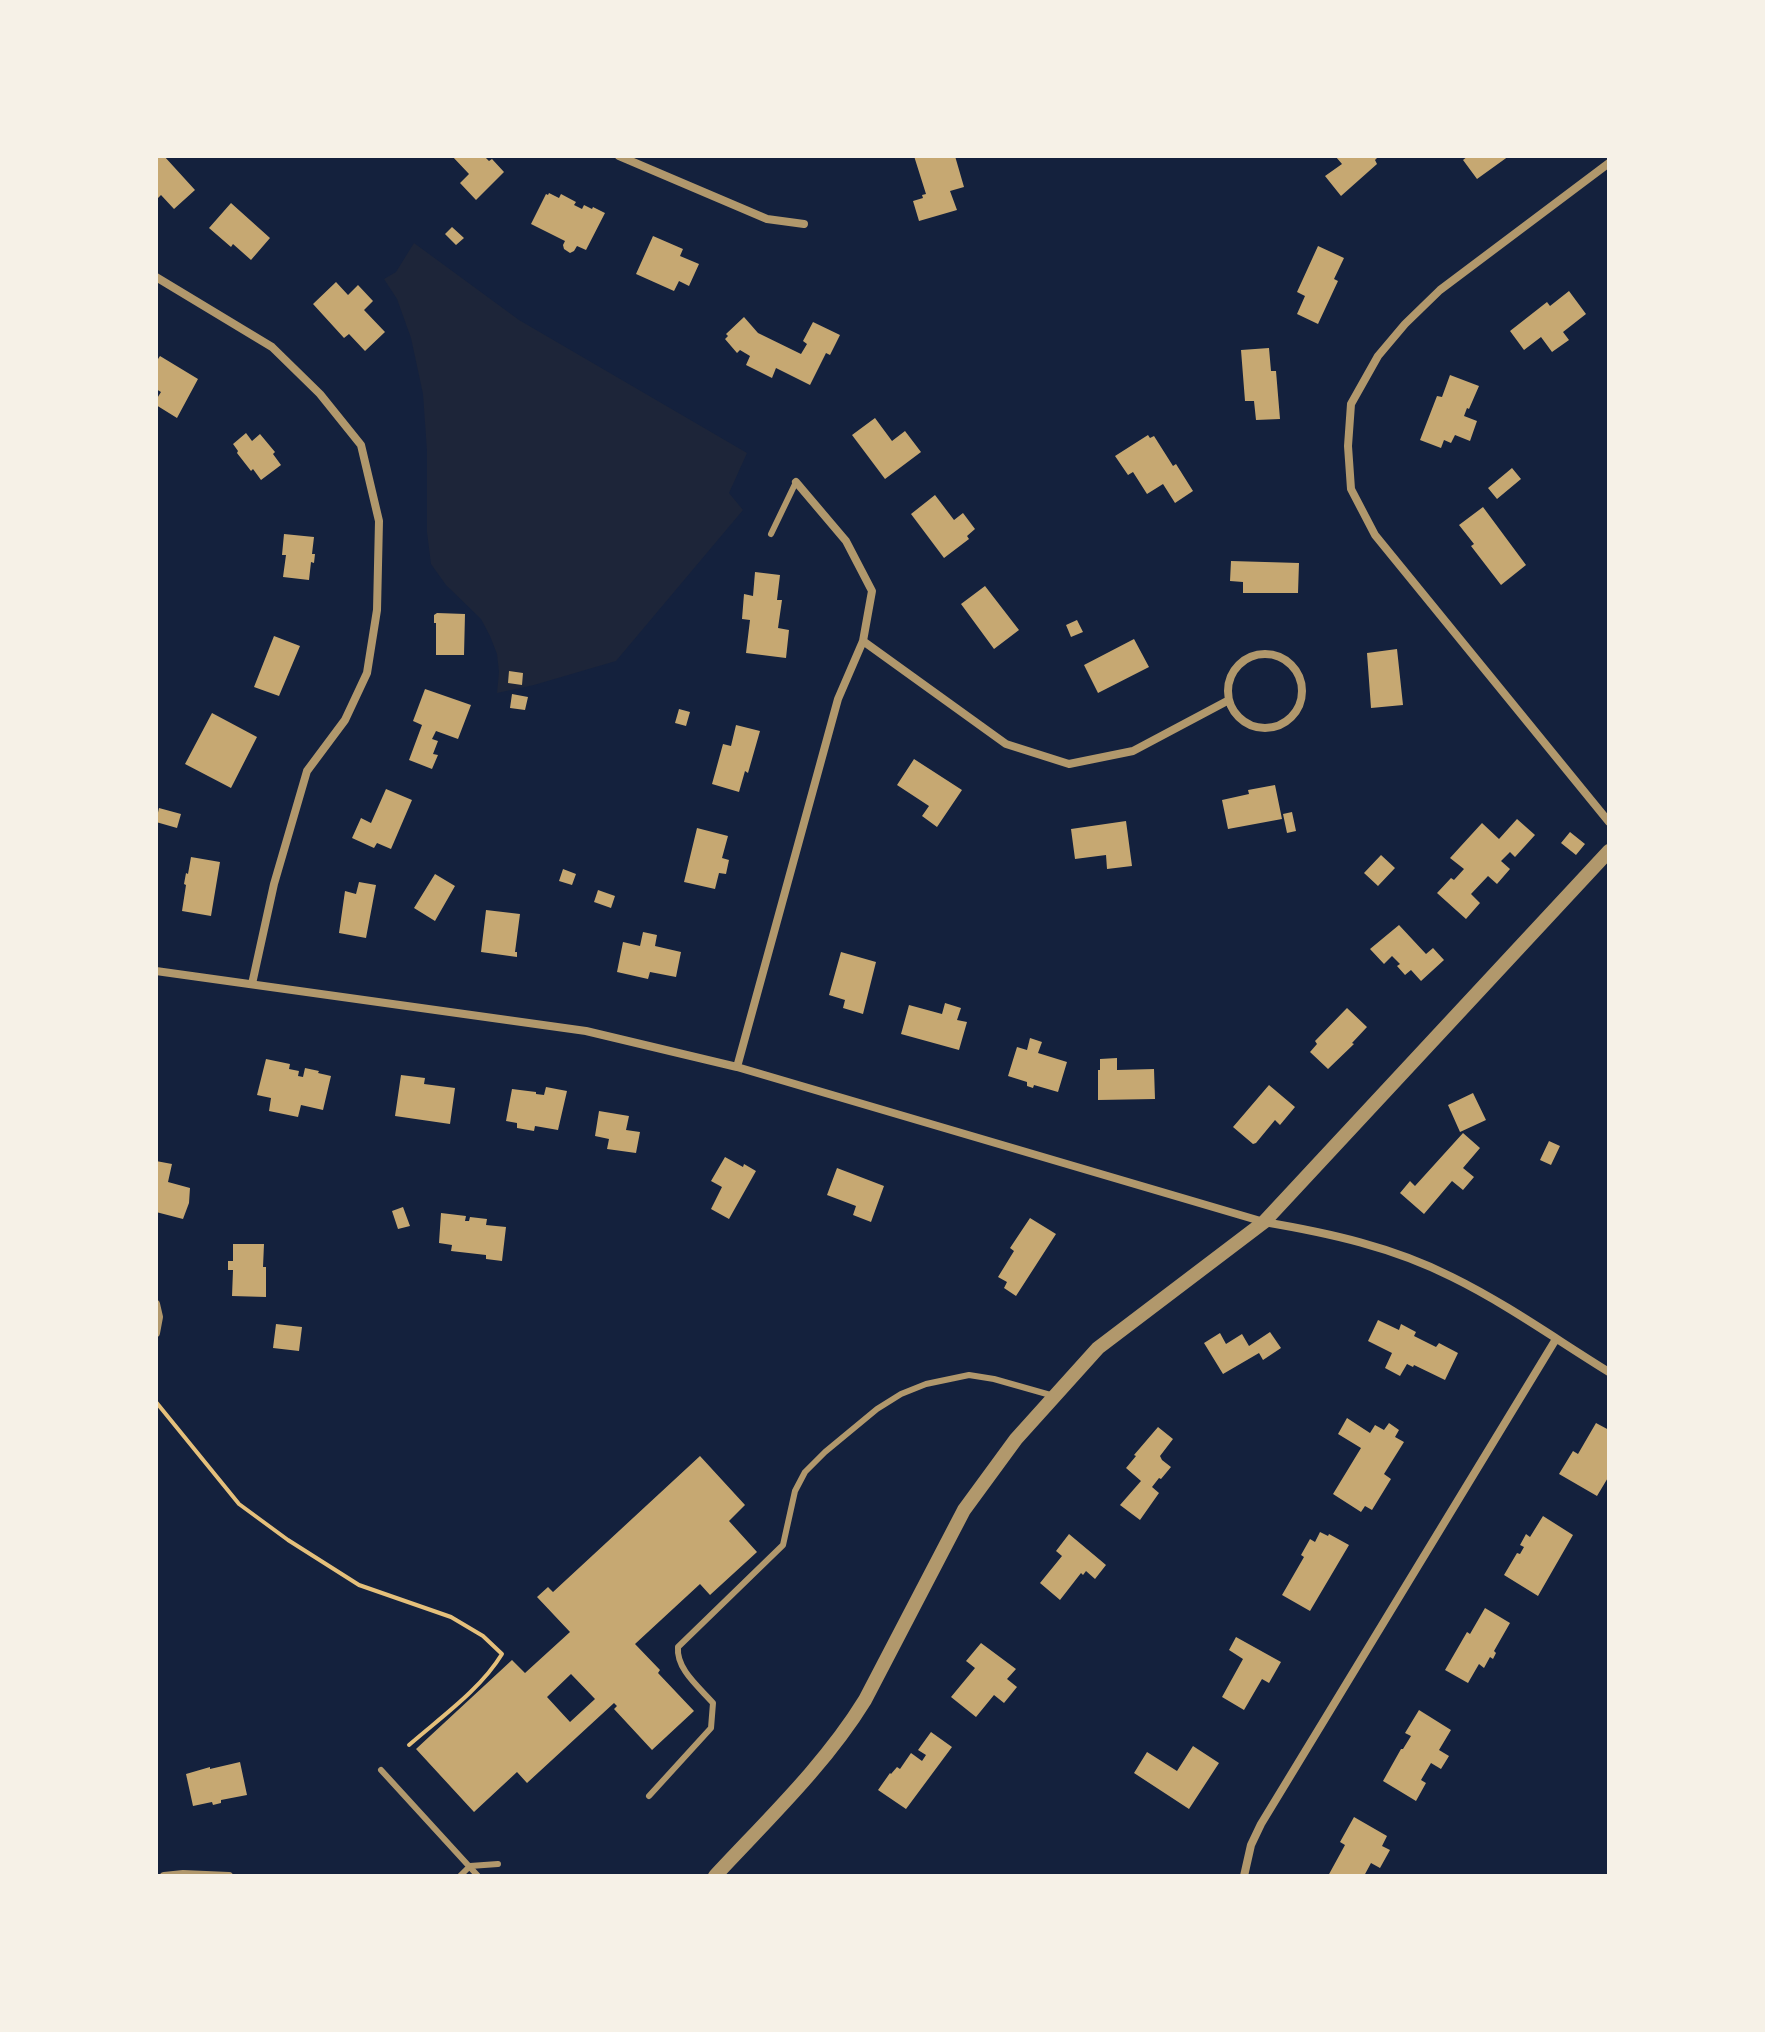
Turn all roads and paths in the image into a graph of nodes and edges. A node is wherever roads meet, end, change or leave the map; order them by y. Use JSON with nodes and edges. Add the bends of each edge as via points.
{"nodes":[{"id":1,"x":619,"y":156,"type":"edge"},
{"id":2,"x":1609,"y":163,"type":"edge"},
{"id":3,"x":804,"y":224,"type":"dead end"},
{"id":4,"x":156,"y":277,"type":"edge"},
{"id":5,"x":796,"y":482,"type":"joint"},
{"id":6,"x":771,"y":534,"type":"dead end"},
{"id":7,"x":863,"y":641,"type":"junction"},
{"id":8,"x":1229,"y":700,"type":"junction"},
{"id":9,"x":1609,"y":822,"type":"edge"},
{"id":10,"x":1609,"y":851,"type":"edge"},
{"id":11,"x":156,"y":971,"type":"edge"},
{"id":12,"x":252,"y":984,"type":"junction"},
{"id":13,"x":737,"y":1067,"type":"junction"},
{"id":14,"x":1264,"y":1222,"type":"junction"},
{"id":15,"x":156,"y":1304,"type":"edge"},
{"id":16,"x":156,"y":1333,"type":"edge"},
{"id":17,"x":1556,"y":1339,"type":"junction"},
{"id":18,"x":1609,"y":1372,"type":"edge"},
{"id":19,"x":1054,"y":1396,"type":"junction"},
{"id":20,"x":156,"y":1402,"type":"edge"},
{"id":21,"x":409,"y":1745,"type":"dead end"},
{"id":22,"x":381,"y":1770,"type":"dead end"},
{"id":23,"x":649,"y":1796,"type":"dead end"},
{"id":24,"x":498,"y":1864,"type":"dead end"},
{"id":25,"x":470,"y":1866,"type":"junction"},
{"id":26,"x":164,"y":1876,"type":"edge"},
{"id":27,"x":229,"y":1876,"type":"edge"},
{"id":28,"x":460,"y":1876,"type":"edge"},
{"id":29,"x":478,"y":1876,"type":"edge"},
{"id":30,"x":715,"y":1876,"type":"edge"},
{"id":31,"x":1244,"y":1876,"type":"edge"}],
"edges":[{"from":1,"to":3,"type":"street","via":[[767,219]]},
{"from":2,"to":9,"type":"street","via":[[1440,290],[1405,324],[1378,356],[1351,404],[1348,446],[1351,489],[1375,535]]},
{"from":4,"to":12,"type":"street","via":[[272,347],[320,394],[361,445],[379,521],[377,610],[367,673],[345,720],[307,771]]},
{"from":5,"to":6,"type":"lane"},
{"from":5,"to":7,"type":"street","via":[[846,541],[872,591]]},
{"from":7,"to":8,"type":"street","via":[[1006,744],[1069,764],[1133,751]]},
{"from":7,"to":13,"type":"street","via":[[838,699]]},
{"from":8,"to":8,"type":"street","via":[[1231,676],[1248,658],[1283,659],[1299,676],[1301,700],[1288,721],[1277,726],[1253,726],[1242,720]]},
{"from":10,"to":14,"type":"street"},
{"from":11,"to":12,"type":"street"},
{"from":12,"to":13,"type":"street","via":[[586,1031]]},
{"from":13,"to":14,"type":"street"},
{"from":14,"to":17,"type":"street","via":[[1320,1231],[1427,1265]]},
{"from":14,"to":19,"type":"street","via":[[1098,1348]]},
{"from":15,"to":16,"type":"street"},
{"from":17,"to":18,"type":"street"},
{"from":17,"to":31,"type":"street","via":[[1261,1824]]},
{"from":19,"to":23,"type":"lane","via":[[969,1375],[939,1380],[877,1409],[825,1452],[795,1491],[783,1545],[678,1647],[683,1669],[713,1703],[711,1728]]},
{"from":19,"to":30,"type":"street","via":[[964,1510],[853,1721]]},
{"from":20,"to":21,"type":"path","via":[[239,1504],[288,1540],[359,1585],[451,1617],[502,1654],[465,1697]]},
{"from":22,"to":25,"type":"lane"},
{"from":24,"to":25,"type":"lane"},
{"from":25,"to":28,"type":"lane"},
{"from":25,"to":29,"type":"lane"},
{"from":26,"to":27,"type":"street"}]}
